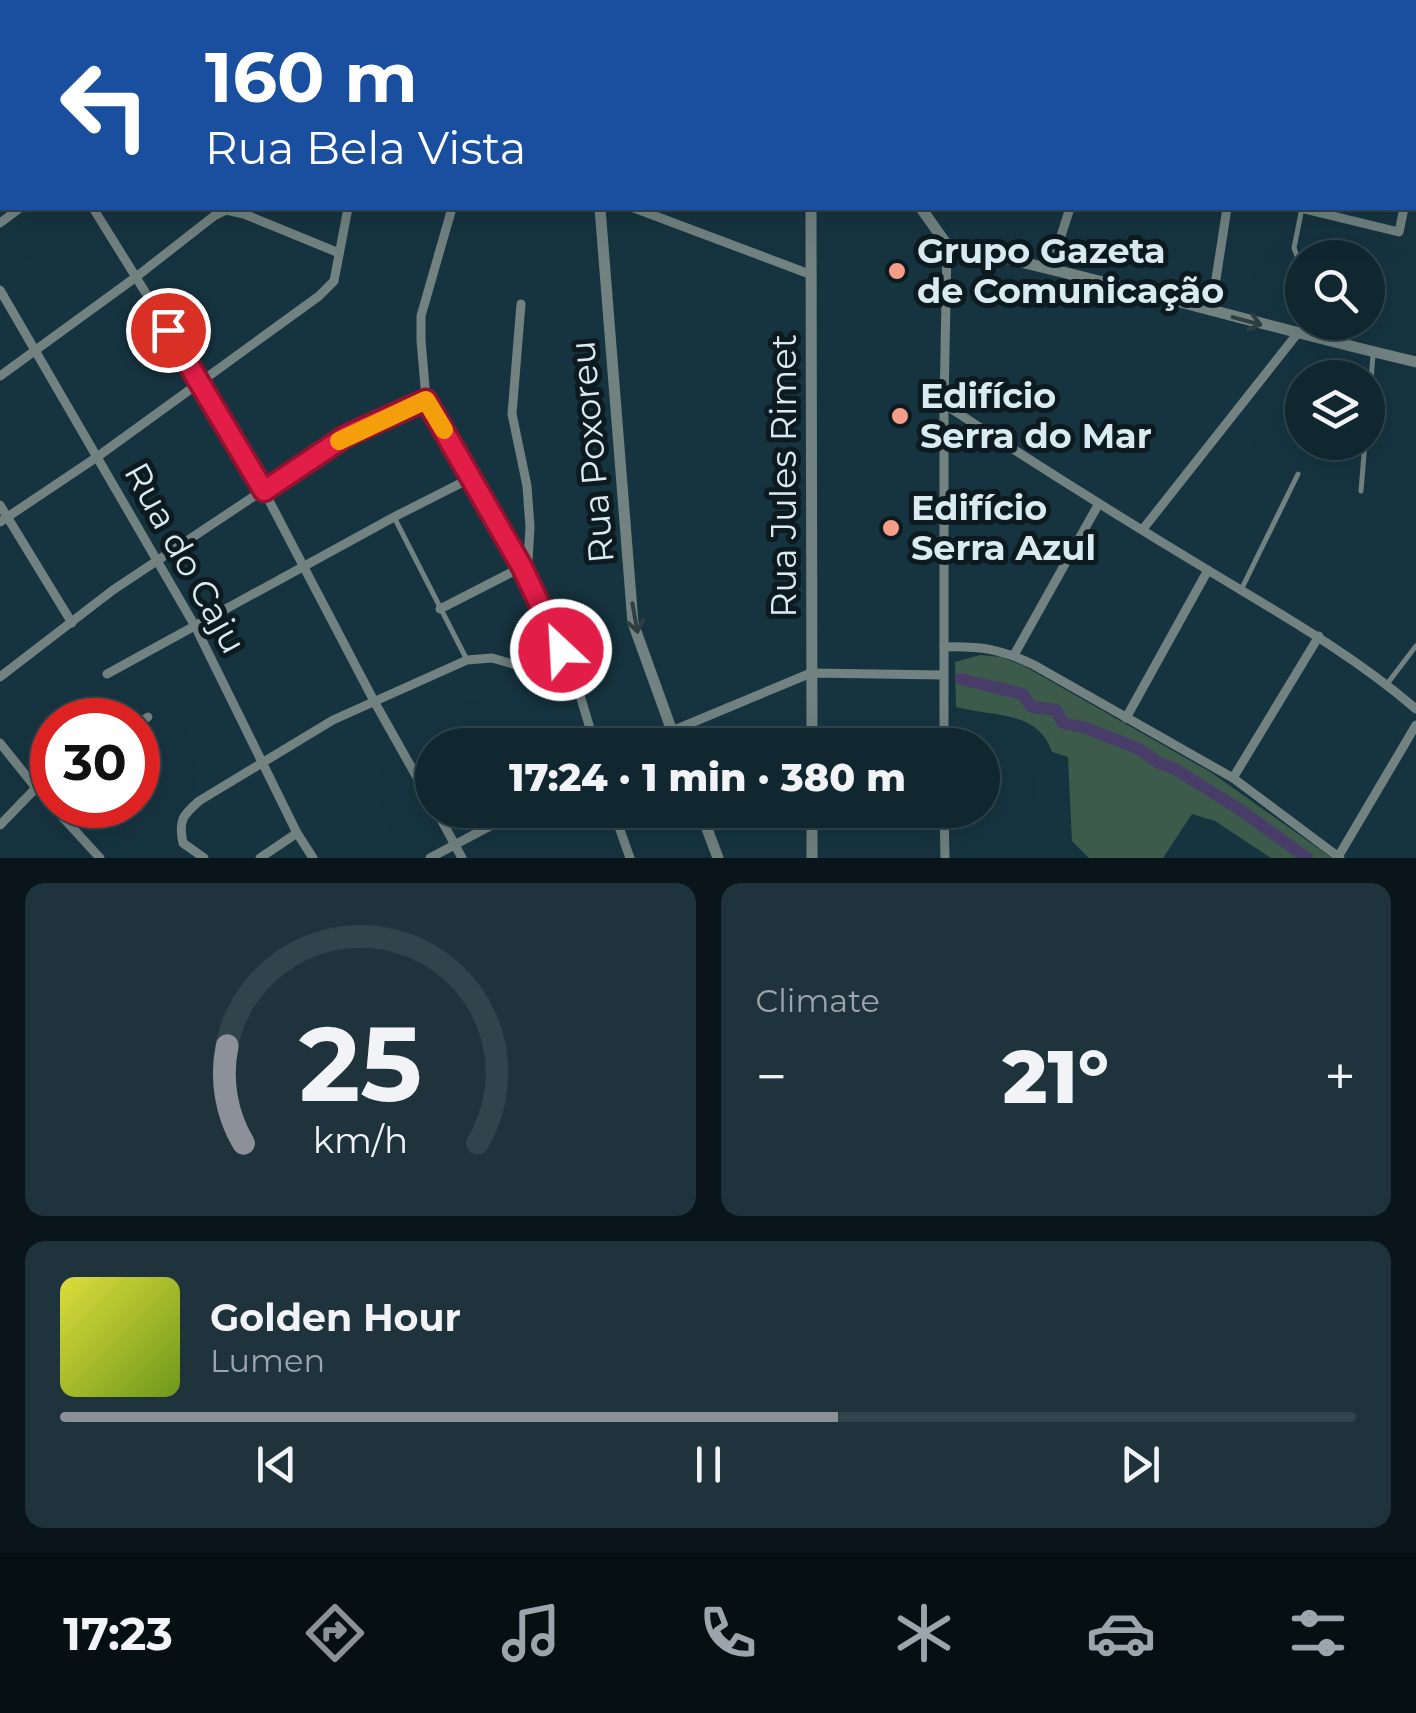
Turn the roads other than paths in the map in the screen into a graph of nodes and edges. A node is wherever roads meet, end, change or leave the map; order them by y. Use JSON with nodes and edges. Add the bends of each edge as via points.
{"nodes":[{"id":1,"x":94,"y":210,"type":"edge"},
{"id":2,"x":348,"y":210,"type":"edge"},
{"id":3,"x":451,"y":210,"type":"edge"},
{"id":4,"x":600,"y":210,"type":"edge"},
{"id":5,"x":639,"y":210,"type":"edge"},
{"id":6,"x":811,"y":210,"type":"edge"},
{"id":7,"x":921,"y":210,"type":"edge"},
{"id":8,"x":1069,"y":210,"type":"edge"},
{"id":9,"x":1227,"y":210,"type":"edge"},
{"id":10,"x":1301,"y":210,"type":"edge"},
{"id":11,"x":1309,"y":210,"type":"edge"},
{"id":12,"x":1404,"y":210,"type":"edge"},
{"id":13,"x":1295,"y":240,"type":"edge"},
{"id":14,"x":947,"y":245,"type":"junction"},
{"id":15,"x":339,"y":253,"type":"junction"},
{"id":16,"x":1051,"y":267,"type":"junction"},
{"id":17,"x":812,"y":275,"type":"junction"},
{"id":18,"x":136,"y":277,"type":"junction"},
{"id":19,"x":0,"y":290,"type":"edge"},
{"id":20,"x":520,"y":304,"type":"dead end"},
{"id":21,"x":1211,"y":311,"type":"junction"},
{"id":22,"x":1285,"y":331,"type":"edge"},
{"id":23,"x":1292,"y":340,"type":"edge"},
{"id":24,"x":1322,"y":340,"type":"edge"},
{"id":25,"x":36,"y":350,"type":"junction"},
{"id":26,"x":1373,"y":352,"type":"junction"},
{"id":27,"x":1372,"y":360,"type":"edge"},
{"id":28,"x":1416,"y":362,"type":"edge"},
{"id":29,"x":0,"y":376,"type":"edge"},
{"id":30,"x":201,"y":382,"type":"junction"},
{"id":31,"x":426,"y":400,"type":"junction"},
{"id":32,"x":944,"y":404,"type":"junction"},
{"id":33,"x":97,"y":456,"type":"junction"},
{"id":34,"x":1364,"y":460,"type":"edge"},
{"id":35,"x":1298,"y":474,"type":"dead end"},
{"id":36,"x":472,"y":478,"type":"junction"},
{"id":37,"x":264,"y":491,"type":"junction"},
{"id":38,"x":1361,"y":491,"type":"dead end"},
{"id":39,"x":0,"y":505,"type":"edge"},
{"id":40,"x":1098,"y":505,"type":"junction"},
{"id":41,"x":394,"y":517,"type":"junction"},
{"id":42,"x":4,"y":520,"type":"edge"},
{"id":43,"x":1143,"y":529,"type":"junction"},
{"id":44,"x":156,"y":561,"type":"junction"},
{"id":45,"x":522,"y":567,"type":"junction"},
{"id":46,"x":303,"y":568,"type":"junction"},
{"id":47,"x":1208,"y":570,"type":"junction"},
{"id":48,"x":1240,"y":590,"type":"junction"},
{"id":49,"x":440,"y":610,"type":"junction"},
{"id":50,"x":72,"y":624,"type":"junction"},
{"id":51,"x":195,"y":626,"type":"junction"},
{"id":52,"x":1319,"y":636,"type":"junction"},
{"id":53,"x":1416,"y":646,"type":"edge"},
{"id":54,"x":944,"y":647,"type":"junction"},
{"id":55,"x":1014,"y":656,"type":"junction"},
{"id":56,"x":467,"y":660,"type":"junction"},
{"id":57,"x":812,"y":672,"type":"junction"},
{"id":58,"x":107,"y":674,"type":"dead end"},
{"id":59,"x":0,"y":676,"type":"edge"},
{"id":60,"x":943,"y":676,"type":"junction"},
{"id":61,"x":576,"y":682,"type":"junction"},
{"id":62,"x":1388,"y":684,"type":"junction"},
{"id":63,"x":374,"y":701,"type":"junction"},
{"id":64,"x":1416,"y":709,"type":"edge"},
{"id":65,"x":1126,"y":718,"type":"junction"},
{"id":66,"x":1416,"y":724,"type":"edge"},
{"id":67,"x":590,"y":728,"type":"edge"},
{"id":68,"x":671,"y":728,"type":"edge"},
{"id":69,"x":679,"y":728,"type":"edge"},
{"id":70,"x":812,"y":728,"type":"edge"},
{"id":71,"x":944,"y":728,"type":"edge"},
{"id":72,"x":0,"y":743,"type":"edge"},
{"id":73,"x":262,"y":761,"type":"junction"},
{"id":74,"x":415,"y":774,"type":"edge"},
{"id":75,"x":1233,"y":778,"type":"junction"},
{"id":76,"x":30,"y":780,"type":"edge"},
{"id":77,"x":30,"y":794,"type":"edge"},
{"id":78,"x":0,"y":825,"type":"edge"},
{"id":79,"x":73,"y":828,"type":"edge"},
{"id":80,"x":447,"y":828,"type":"edge"},
{"id":81,"x":486,"y":828,"type":"edge"},
{"id":82,"x":619,"y":828,"type":"edge"},
{"id":83,"x":707,"y":828,"type":"edge"},
{"id":84,"x":812,"y":828,"type":"edge"},
{"id":85,"x":944,"y":828,"type":"edge"},
{"id":86,"x":297,"y":833,"type":"junction"},
{"id":87,"x":456,"y":844,"type":"junction"},
{"id":88,"x":1339,"y":857,"type":"edge"},
{"id":89,"x":100,"y":858,"type":"edge"},
{"id":90,"x":204,"y":858,"type":"edge"},
{"id":91,"x":260,"y":858,"type":"edge"},
{"id":92,"x":313,"y":858,"type":"edge"},
{"id":93,"x":430,"y":858,"type":"edge"},
{"id":94,"x":462,"y":858,"type":"edge"},
{"id":95,"x":630,"y":858,"type":"edge"},
{"id":96,"x":718,"y":858,"type":"edge"},
{"id":97,"x":812,"y":858,"type":"edge"},
{"id":98,"x":945,"y":858,"type":"edge"}],
"edges":[{"from":1,"to":18,"type":"street"},
{"from":2,"to":15,"type":"street"},
{"from":3,"to":31,"type":"street","via":[[422,316]]},
{"from":4,"to":68,"type":"street","name":"Rua Poxoreu","one_way":true,"via":[[633,622]]},
{"from":5,"to":17,"type":"street"},
{"from":6,"to":17,"type":"street","name":"Rua Jules Rimet"},
{"from":7,"to":14,"type":"street"},
{"from":8,"to":16,"type":"street"},
{"from":9,"to":21,"type":"street"},
{"from":10,"to":13,"type":"lane"},
{"from":11,"to":12,"type":"street","via":[[1399,232]]},
{"from":14,"to":16,"type":"street"},
{"from":14,"to":32,"type":"street"},
{"from":15,"to":18,"type":"street","via":[[226,210]]},
{"from":15,"to":30,"type":"street","via":[[334,281],[319,296]]},
{"from":16,"to":21,"type":"street"},
{"from":17,"to":57,"type":"street","name":"Rua Jules Rimet"},
{"from":18,"to":25,"type":"street"},
{"from":18,"to":30,"type":"street"},
{"from":19,"to":25,"type":"street","name":"Rua do Caju"},
{"from":20,"to":45,"type":"street","via":[[512,414],[530,527]]},
{"from":21,"to":22,"type":"street","one_way":true},
{"from":23,"to":43,"type":"street"},
{"from":24,"to":26,"type":"street"},
{"from":25,"to":29,"type":"street"},
{"from":25,"to":33,"type":"street","name":"Rua do Caju"},
{"from":26,"to":27,"type":"lane"},
{"from":26,"to":28,"type":"street"},
{"from":30,"to":33,"type":"street"},
{"from":30,"to":37,"type":"street"},
{"from":31,"to":36,"type":"street"},
{"from":31,"to":37,"type":"street","via":[[346,436]]},
{"from":32,"to":40,"type":"street"},
{"from":32,"to":54,"type":"street"},
{"from":33,"to":42,"type":"street"},
{"from":33,"to":44,"type":"street","name":"Rua do Caju"},
{"from":34,"to":38,"type":"lane"},
{"from":35,"to":48,"type":"lane"},
{"from":36,"to":41,"type":"street"},
{"from":36,"to":45,"type":"street"},
{"from":37,"to":44,"type":"street"},
{"from":37,"to":46,"type":"street"},
{"from":39,"to":42,"type":"street"},
{"from":40,"to":43,"type":"street"},
{"from":40,"to":55,"type":"street"},
{"from":41,"to":46,"type":"street"},
{"from":41,"to":49,"type":"lane"},
{"from":42,"to":50,"type":"street"},
{"from":43,"to":47,"type":"street"},
{"from":44,"to":50,"type":"street"},
{"from":44,"to":51,"type":"street","name":"Rua do Caju"},
{"from":45,"to":49,"type":"street"},
{"from":45,"to":61,"type":"street"},
{"from":46,"to":51,"type":"street"},
{"from":46,"to":63,"type":"street"},
{"from":47,"to":48,"type":"street"},
{"from":47,"to":65,"type":"street"},
{"from":48,"to":52,"type":"street"},
{"from":49,"to":56,"type":"lane"},
{"from":50,"to":59,"type":"street"},
{"from":51,"to":58,"type":"street"},
{"from":51,"to":73,"type":"street","name":"Rua do Caju"},
{"from":52,"to":62,"type":"street"},
{"from":52,"to":75,"type":"street"},
{"from":53,"to":62,"type":"lane"},
{"from":54,"to":55,"type":"street","via":[[984,647]]},
{"from":54,"to":60,"type":"street"},
{"from":55,"to":65,"type":"street"},
{"from":56,"to":61,"type":"street","via":[[492,658]]},
{"from":56,"to":63,"type":"street"},
{"from":57,"to":60,"type":"street"},
{"from":57,"to":69,"type":"street"},
{"from":57,"to":70,"type":"street","name":"Rua Jules Rimet"},
{"from":60,"to":71,"type":"street"},
{"from":61,"to":67,"type":"street"},
{"from":62,"to":64,"type":"street"},
{"from":63,"to":73,"type":"street"},
{"from":63,"to":74,"type":"street"},
{"from":65,"to":75,"type":"street"},
{"from":66,"to":88,"type":"street"},
{"from":72,"to":76,"type":"street"},
{"from":73,"to":86,"type":"street","name":"Rua do Caju"},
{"from":73,"to":90,"type":"street","via":[[183,815],[182,843]]},
{"from":75,"to":88,"type":"street"},
{"from":77,"to":78,"type":"street"},
{"from":79,"to":89,"type":"street"},
{"from":80,"to":87,"type":"street"},
{"from":81,"to":87,"type":"street"},
{"from":82,"to":95,"type":"street"},
{"from":83,"to":96,"type":"street"},
{"from":84,"to":97,"type":"street"},
{"from":85,"to":98,"type":"street"},
{"from":86,"to":91,"type":"street"},
{"from":86,"to":92,"type":"street","name":"Rua do Caju"},
{"from":87,"to":93,"type":"street"},
{"from":87,"to":94,"type":"street"}]}
